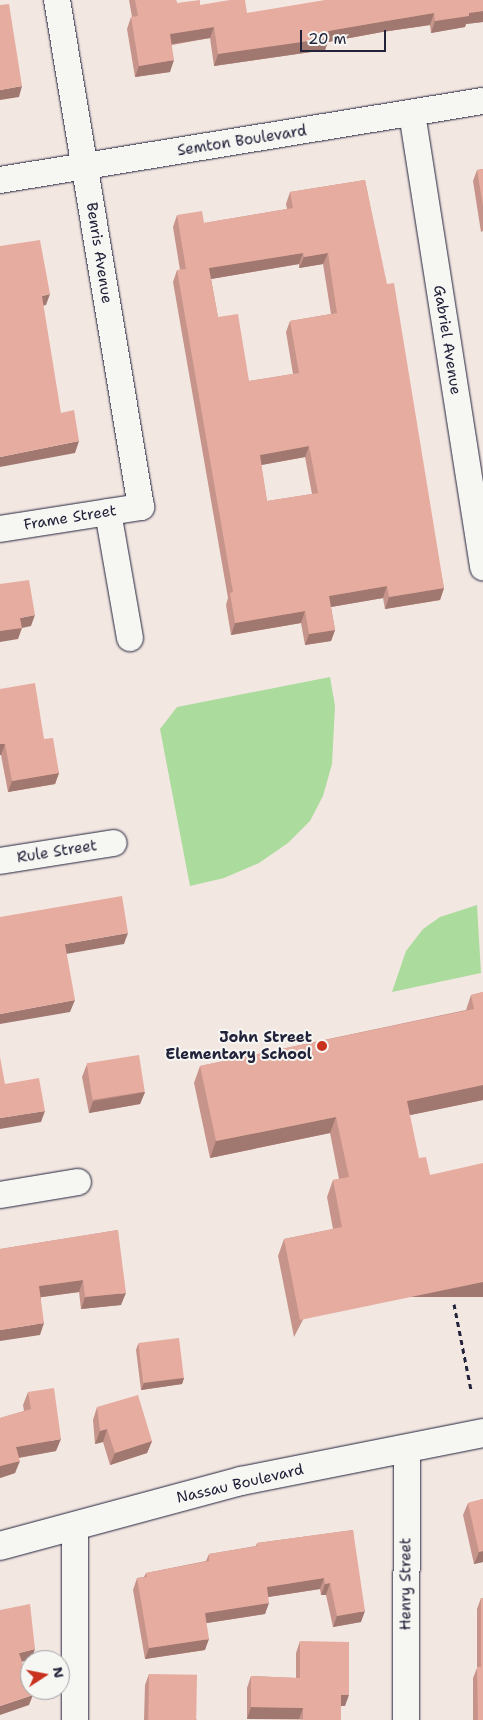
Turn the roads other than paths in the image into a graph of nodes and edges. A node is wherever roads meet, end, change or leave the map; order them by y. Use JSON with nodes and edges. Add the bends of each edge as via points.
{"nodes":[{"id":1,"x":57,"y":0,"type":"edge"},
{"id":2,"x":483,"y":101,"type":"edge"},
{"id":3,"x":412,"y":113,"type":"junction"},
{"id":4,"x":84,"y":166,"type":"junction"},
{"id":5,"x":0,"y":180,"type":"edge"},
{"id":6,"x":141,"y":507,"type":"joint"},
{"id":7,"x":108,"y":512,"type":"junction"},
{"id":8,"x":0,"y":529,"type":"edge"},
{"id":9,"x":483,"y":567,"type":"edge"},
{"id":10,"x":130,"y":638,"type":"dead end"},
{"id":11,"x":114,"y":843,"type":"dead end"},
{"id":12,"x":0,"y":861,"type":"edge"},
{"id":13,"x":78,"y":1182,"type":"dead end"},
{"id":14,"x":0,"y":1195,"type":"edge"},
{"id":15,"x":483,"y":1433,"type":"edge"},
{"id":16,"x":407,"y":1448,"type":"junction"},
{"id":17,"x":74,"y":1527,"type":"junction"},
{"id":18,"x":0,"y":1546,"type":"edge"},
{"id":19,"x":74,"y":1720,"type":"edge"},
{"id":20,"x":406,"y":1720,"type":"edge"}],
"edges":[{"from":1,"to":4,"type":"street","name":"Benris Avenue"},
{"from":2,"to":3,"type":"street","name":"Semton Boulevard"},
{"from":3,"to":4,"type":"street","name":"Semton Boulevard"},
{"from":3,"to":9,"type":"street","name":"Gabriel Avenue"},
{"from":4,"to":5,"type":"street","name":"Semton Boulevard"},
{"from":4,"to":6,"type":"street","name":"Benris Avenue"},
{"from":6,"to":7,"type":"street","name":"Frame Street"},
{"from":7,"to":8,"type":"street","name":"Frame Street"},
{"from":7,"to":10,"type":"street"},
{"from":11,"to":12,"type":"street","name":"Rule Street"},
{"from":13,"to":14,"type":"street"},
{"from":15,"to":16,"type":"main road","name":"Nassau Boulevard"},
{"from":16,"to":17,"type":"main road","name":"Nassau Boulevard","via":[[241,1482]]},
{"from":16,"to":20,"type":"street","name":"Henry Street"},
{"from":17,"to":18,"type":"main road","name":"Nassau Boulevard"},
{"from":17,"to":19,"type":"street"}]}
